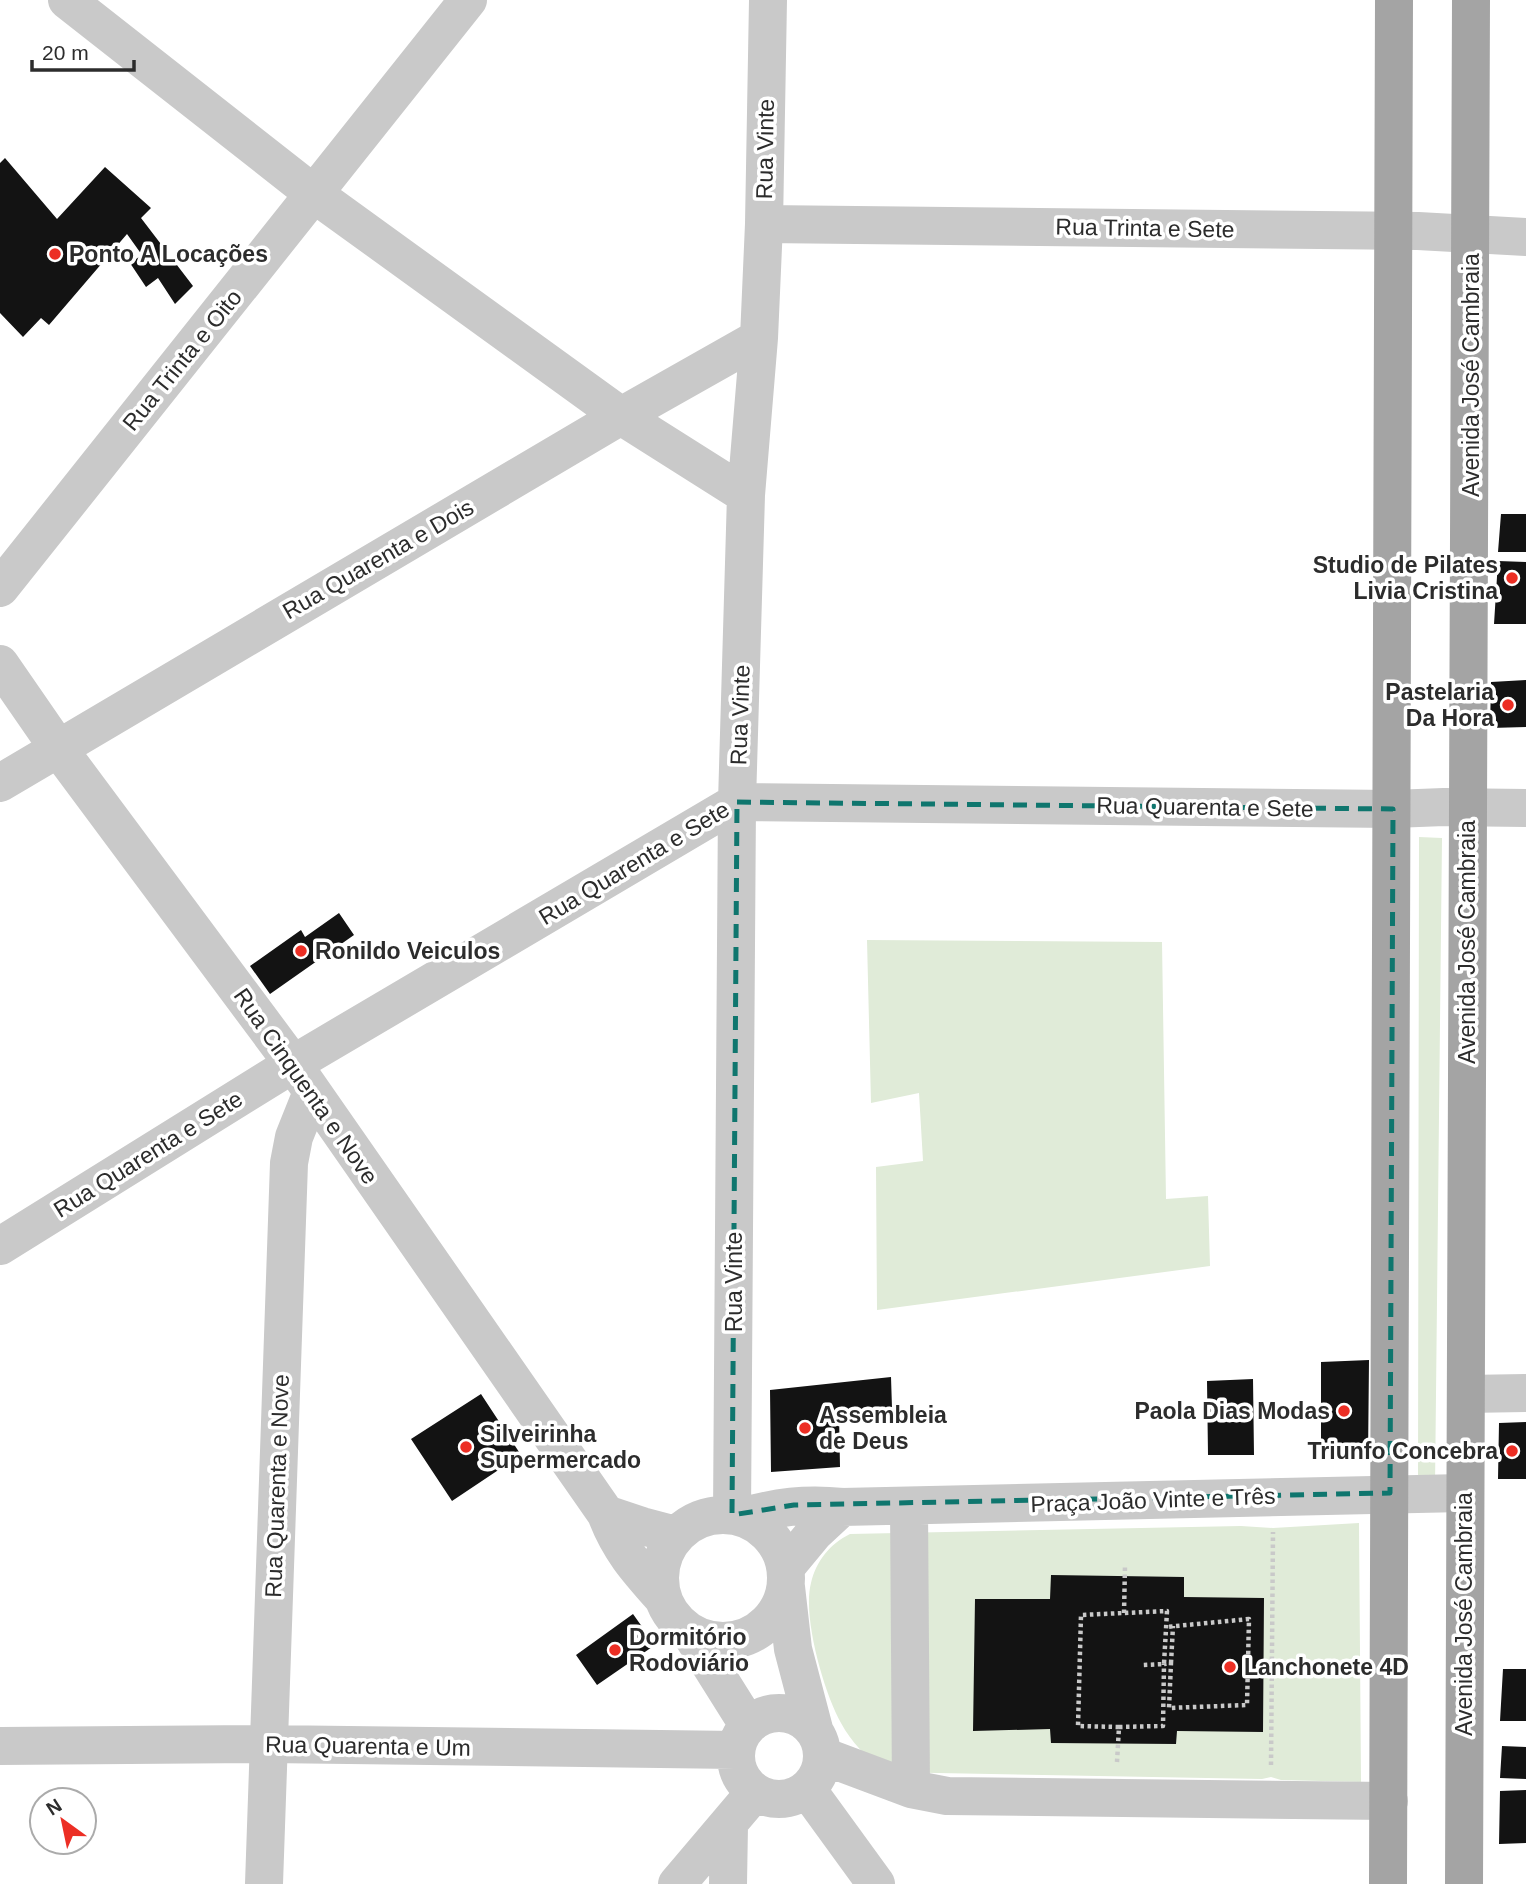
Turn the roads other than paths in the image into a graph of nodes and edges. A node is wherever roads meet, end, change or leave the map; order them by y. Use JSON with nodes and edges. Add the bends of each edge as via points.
{"nodes":[{"id":1,"x":66,"y":0,"type":"edge"},
{"id":2,"x":468,"y":0,"type":"edge"},
{"id":3,"x":768,"y":0,"type":"edge"},
{"id":4,"x":1394,"y":0,"type":"edge"},
{"id":5,"x":1471,"y":0,"type":"edge"},
{"id":6,"x":314,"y":194,"type":"junction"},
{"id":7,"x":764,"y":223,"type":"junction"},
{"id":8,"x":1395,"y":231,"type":"junction"},
{"id":9,"x":1472,"y":233,"type":"junction"},
{"id":10,"x":1526,"y":237,"type":"edge"},
{"id":11,"x":758,"y":338,"type":"junction"},
{"id":12,"x":621,"y":416,"type":"junction"},
{"id":13,"x":746,"y":495,"type":"junction"},
{"id":14,"x":0,"y":588,"type":"edge"},
{"id":15,"x":0,"y":664,"type":"edge"},
{"id":16,"x":58,"y":748,"type":"junction"},
{"id":17,"x":0,"y":783,"type":"edge"},
{"id":18,"x":737,"y":802,"type":"junction"},
{"id":19,"x":1467,"y":807,"type":"junction"},
{"id":20,"x":1526,"y":808,"type":"edge"},
{"id":21,"x":1393,"y":809,"type":"junction"},
{"id":22,"x":303,"y":1078,"type":"junction"},
{"id":23,"x":0,"y":1246,"type":"edge"},
{"id":24,"x":1526,"y":1393,"type":"edge"},
{"id":25,"x":1466,"y":1394,"type":"junction"},
{"id":26,"x":1390,"y":1493,"type":"junction"},
{"id":27,"x":1463,"y":1493,"type":"junction"},
{"id":28,"x":909,"y":1506,"type":"junction"},
{"id":29,"x":842,"y":1507,"type":"junction"},
{"id":30,"x":606,"y":1514,"type":"junction"},
{"id":31,"x":737,"y":1516,"type":"junction"},
{"id":32,"x":676,"y":1535,"type":"junction"},
{"id":33,"x":786,"y":1577,"type":"junction"},
{"id":34,"x":662,"y":1597,"type":"junction"},
{"id":35,"x":689,"y":1631,"type":"junction"},
{"id":36,"x":742,"y":1738,"type":"junction"},
{"id":37,"x":268,"y":1744,"type":"junction"},
{"id":38,"x":0,"y":1746,"type":"edge"},
{"id":39,"x":815,"y":1758,"type":"junction"},
{"id":40,"x":911,"y":1789,"type":"junction"},
{"id":41,"x":755,"y":1792,"type":"junction"},
{"id":42,"x":1389,"y":1801,"type":"junction"},
{"id":43,"x":729,"y":1825,"type":"junction"},
{"id":44,"x":264,"y":1884,"type":"edge"},
{"id":45,"x":677,"y":1884,"type":"edge"},
{"id":46,"x":728,"y":1884,"type":"edge"},
{"id":47,"x":876,"y":1884,"type":"edge"},
{"id":48,"x":1388,"y":1884,"type":"edge"},
{"id":49,"x":1464,"y":1884,"type":"edge"}],
"edges":[{"from":1,"to":6,"type":"street"},
{"from":2,"to":6,"type":"street","name":"Rua Trinta e Oito"},
{"from":3,"to":7,"type":"street","name":"Rua Vinte"},
{"from":4,"to":8,"type":"main road"},
{"from":5,"to":9,"type":"main road","name":"Avenida José Cambraia"},
{"from":6,"to":12,"type":"street"},
{"from":6,"to":14,"type":"street","name":"Rua Trinta e Oito"},
{"from":7,"to":8,"type":"street","name":"Rua Trinta e Sete"},
{"from":7,"to":11,"type":"street","name":"Rua Vinte"},
{"from":8,"to":9,"type":"street","name":"Rua Trinta e Sete"},
{"from":8,"to":21,"type":"main road"},
{"from":9,"to":10,"type":"street","name":"Rua Trinta e Sete"},
{"from":9,"to":19,"type":"main road","name":"Avenida José Cambraia"},
{"from":11,"to":12,"type":"street","name":"Rua Quarenta e Dois"},
{"from":11,"to":13,"type":"street","name":"Rua Vinte"},
{"from":12,"to":13,"type":"street"},
{"from":12,"to":16,"type":"street","name":"Rua Quarenta e Dois"},
{"from":13,"to":18,"type":"street","name":"Rua Vinte"},
{"from":15,"to":16,"type":"street","name":"Rua Cinquenta e Nove"},
{"from":16,"to":17,"type":"street","name":"Rua Quarenta e Dois"},
{"from":16,"to":22,"type":"street","name":"Rua Cinquenta e Nove"},
{"from":18,"to":21,"type":"street","name":"Rua Quarenta e Sete"},
{"from":18,"to":22,"type":"street","name":"Rua Quarenta e Sete"},
{"from":18,"to":31,"type":"street","name":"Rua Vinte"},
{"from":19,"to":20,"type":"street","name":"Rua Quarenta e Sete"},
{"from":19,"to":21,"type":"street","name":"Rua Quarenta e Sete"},
{"from":19,"to":25,"type":"main road","name":"Avenida José Cambraia"},
{"from":21,"to":26,"type":"main road"},
{"from":22,"to":23,"type":"street","name":"Rua Quarenta e Sete"},
{"from":22,"to":30,"type":"street","name":"Rua Cinquenta e Nove"},
{"from":22,"to":37,"type":"street","name":"Rua Quarenta e Nove","via":[[289,1163]]},
{"from":24,"to":25,"type":"street"},
{"from":25,"to":27,"type":"main road","name":"Avenida José Cambraia"},
{"from":26,"to":27,"type":"street","name":"Praça João Vinte e Três"},
{"from":26,"to":28,"type":"street","name":"Praça João Vinte e Três"},
{"from":26,"to":42,"type":"main road"},
{"from":27,"to":49,"type":"main road","name":"Avenida José Cambraia"},
{"from":28,"to":29,"type":"street","name":"Praça João Vinte e Três"},
{"from":28,"to":40,"type":"street"},
{"from":29,"to":31,"type":"street","name":"Praça João Vinte e Três","via":[[794,1505]]},
{"from":29,"to":33,"type":"street","via":[[815,1532]]},
{"from":30,"to":32,"type":"street"},
{"from":30,"to":34,"type":"street","name":"Rua Cinquenta e Nove","via":[[628,1559]]},
{"from":31,"to":32,"type":"street","via":[[712,1515],[693,1521]]},
{"from":31,"to":33,"type":"street","via":[[768,1532],[779,1548]]},
{"from":32,"to":34,"type":"street","via":[[664,1553],[659,1575]]},
{"from":33,"to":35,"type":"street","via":[[780,1606],[752,1634],[731,1641],[709,1640]]},
{"from":33,"to":39,"type":"street","via":[[793,1649]]},
{"from":34,"to":35,"type":"street","via":[[672,1617]]},
{"from":35,"to":36,"type":"street"},
{"from":36,"to":37,"type":"street","name":"Rua Quarenta e Um"},
{"from":36,"to":39,"type":"street","via":[[760,1717],[789,1714],[802,1719]]},
{"from":36,"to":41,"type":"street","via":[[736,1764]]},
{"from":37,"to":38,"type":"street","name":"Rua Quarenta e Um"},
{"from":37,"to":44,"type":"street","name":"Rua Quarenta e Nove"},
{"from":39,"to":40,"type":"street"},
{"from":39,"to":41,"type":"street","via":[[789,1799],[775,1800]]},
{"from":39,"to":47,"type":"street"},
{"from":40,"to":42,"type":"street","via":[[947,1796]]},
{"from":41,"to":43,"type":"street"},
{"from":42,"to":48,"type":"main road"},
{"from":43,"to":45,"type":"street"},
{"from":43,"to":46,"type":"street"}]}
